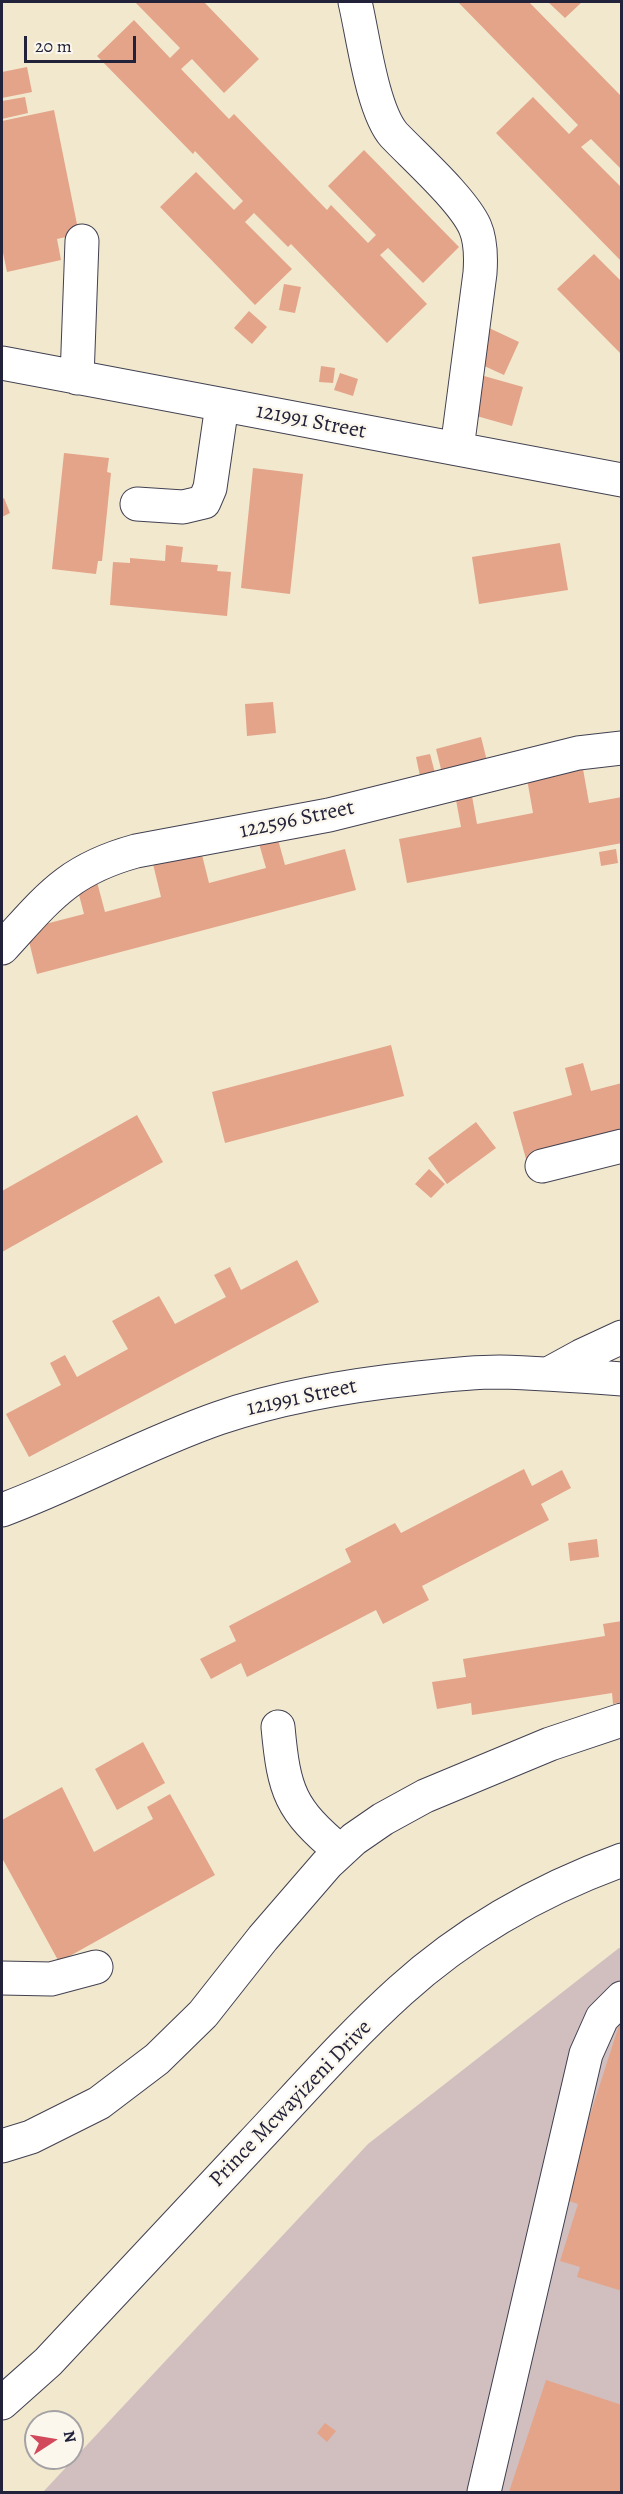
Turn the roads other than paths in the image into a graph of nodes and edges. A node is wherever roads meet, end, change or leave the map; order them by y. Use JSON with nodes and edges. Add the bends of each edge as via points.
{"nodes":[{"id":1,"x":355,"y":2,"type":"edge"},
{"id":2,"x":82,"y":241,"type":"dead end"},
{"id":3,"x":2,"y":363,"type":"edge"},
{"id":4,"x":78,"y":378,"type":"junction"},
{"id":5,"x":222,"y":405,"type":"junction"},
{"id":6,"x":457,"y":449,"type":"junction"},
{"id":7,"x":621,"y":480,"type":"edge"},
{"id":8,"x":137,"y":504,"type":"dead end"},
{"id":9,"x":621,"y":748,"type":"edge"},
{"id":10,"x":2,"y":948,"type":"edge"},
{"id":11,"x":621,"y":1146,"type":"edge"},
{"id":12,"x":542,"y":1166,"type":"dead end"},
{"id":13,"x":621,"y":1337,"type":"edge"},
{"id":14,"x":548,"y":1374,"type":"junction"},
{"id":15,"x":621,"y":1379,"type":"edge"},
{"id":16,"x":2,"y":1510,"type":"edge"},
{"id":17,"x":621,"y":1720,"type":"edge"},
{"id":18,"x":278,"y":1727,"type":"dead end"},
{"id":19,"x":340,"y":1851,"type":"junction"},
{"id":20,"x":621,"y":1860,"type":"edge"},
{"id":21,"x":96,"y":1966,"type":"dead end"},
{"id":22,"x":2,"y":1978,"type":"edge"},
{"id":23,"x":621,"y":1998,"type":"edge"},
{"id":24,"x":2,"y":2146,"type":"edge"},
{"id":25,"x":2,"y":2403,"type":"edge"},
{"id":26,"x":484,"y":2493,"type":"edge"}],
"edges":[{"from":1,"to":6,"type":"street","via":[[385,122],[460,206],[477,232],[480,273]]},
{"from":2,"to":4,"type":"street"},
{"from":3,"to":4,"type":"street","name":"121991 Street"},
{"from":4,"to":5,"type":"street","name":"121991 Street"},
{"from":5,"to":6,"type":"street","name":"121991 Street"},
{"from":5,"to":8,"type":"street","via":[[210,488],[204,502],[183,507]]},
{"from":6,"to":7,"type":"street","name":"121991 Street"},
{"from":9,"to":10,"type":"street","name":"122596 Street","via":[[578,753],[329,815],[108,859],[52,893]]},
{"from":11,"to":12,"type":"street"},
{"from":13,"to":14,"type":"street"},
{"from":14,"to":15,"type":"street","name":"121991 Street"},
{"from":14,"to":16,"type":"street","name":"121991 Street","via":[[463,1373],[325,1390],[263,1404],[168,1437]]},
{"from":17,"to":19,"type":"street","via":[[550,1744],[425,1796],[383,1819]]},
{"from":18,"to":19,"type":"street","via":[[284,1778],[292,1801],[315,1830]]},
{"from":19,"to":24,"type":"street","via":[[203,2014],[157,2059],[99,2103],[31,2137]]},
{"from":20,"to":25,"type":"street","name":"Prince Mcwayizeni Drive","via":[[514,1909],[452,1949],[401,1990],[48,2362]]},
{"from":21,"to":22,"type":"street","via":[[51,1979]]},
{"from":23,"to":26,"type":"street","via":[[602,2018],[586,2054]]}]}
